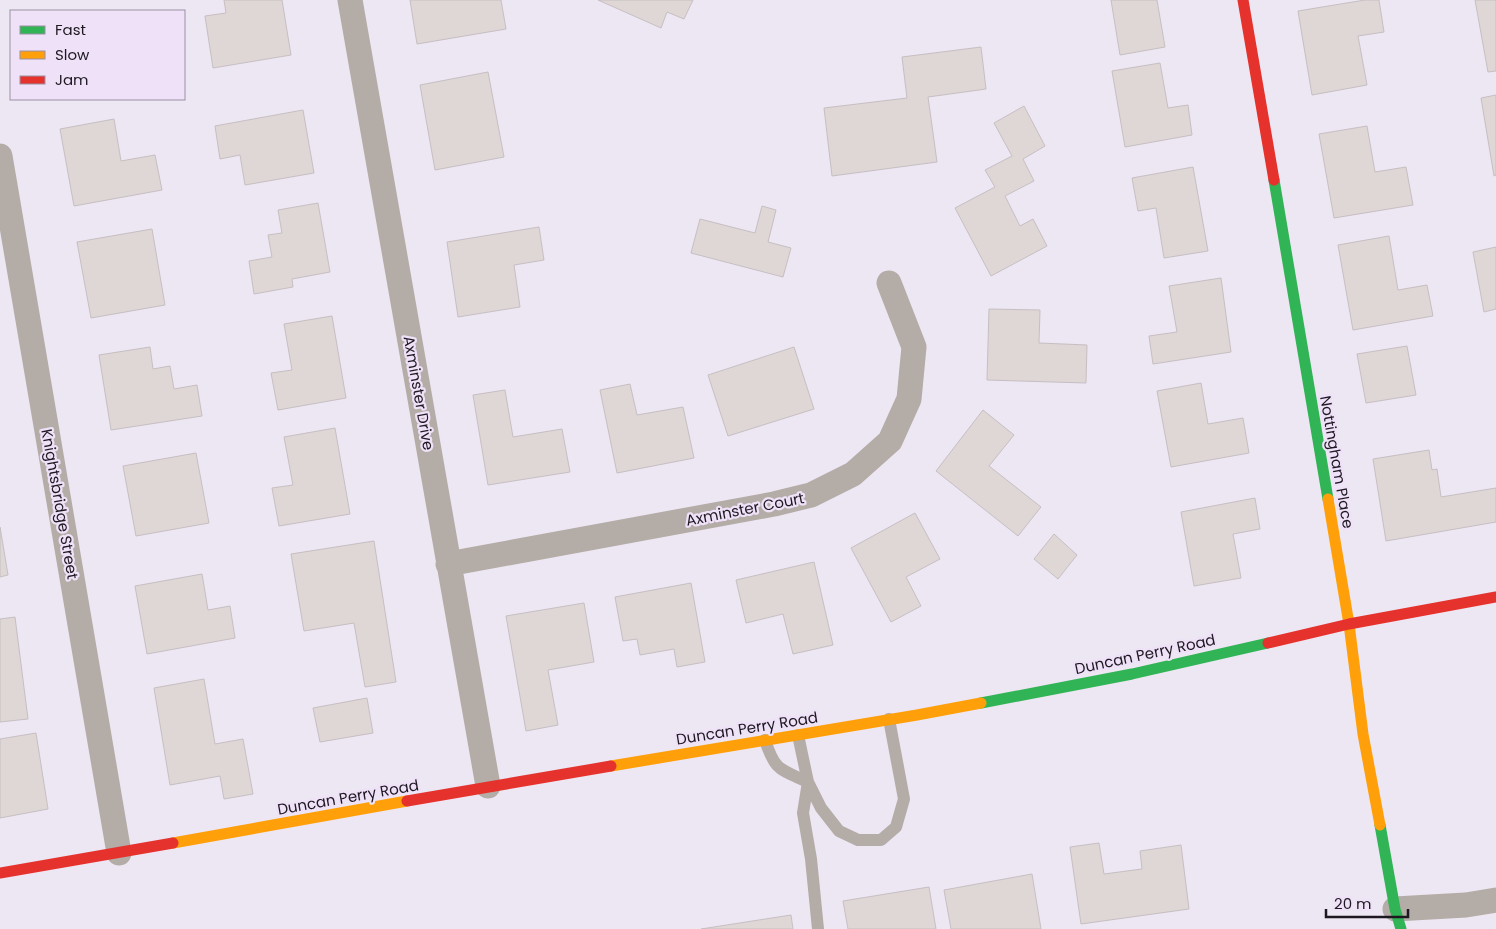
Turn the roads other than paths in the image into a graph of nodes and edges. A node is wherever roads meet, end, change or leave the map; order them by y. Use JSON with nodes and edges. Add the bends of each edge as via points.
{"nodes":[{"id":1,"x":350,"y":0,"type":"edge"},
{"id":2,"x":1243,"y":0,"type":"edge"},
{"id":3,"x":0,"y":156,"type":"edge"},
{"id":4,"x":889,"y":283,"type":"dead end"},
{"id":5,"x":448,"y":564,"type":"junction"},
{"id":6,"x":1496,"y":597,"type":"edge"},
{"id":7,"x":1349,"y":624,"type":"junction"},
{"id":8,"x":889,"y":719,"type":"junction"},
{"id":9,"x":798,"y":734,"type":"junction"},
{"id":10,"x":765,"y":740,"type":"junction"},
{"id":11,"x":808,"y":782,"type":"junction"},
{"id":12,"x":488,"y":786,"type":"junction"},
{"id":13,"x":119,"y":853,"type":"junction"},
{"id":14,"x":0,"y":873,"type":"edge"},
{"id":15,"x":1496,"y":900,"type":"edge"},
{"id":16,"x":1398,"y":919,"type":"edge"},
{"id":17,"x":818,"y":929,"type":"edge"}],
"edges":[{"from":1,"to":5,"type":"street","name":"Axminster Drive"},
{"from":2,"to":7,"type":"street","name":"Nottingham Place"},
{"from":3,"to":13,"type":"street","name":"Knightsbridge Street"},
{"from":4,"to":5,"type":"street","name":"Axminster Court","via":[[914,347],[909,399],[890,442],[853,474],[811,495],[774,504]]},
{"from":5,"to":12,"type":"street","name":"Axminster Drive"},
{"from":6,"to":7,"type":"street","name":"Duncan Perry Road"},
{"from":7,"to":8,"type":"street","name":"Duncan Perry Road","via":[[1132,674]]},
{"from":7,"to":16,"type":"street","name":"Nottingham Place","via":[[1363,734]]},
{"from":8,"to":9,"type":"street","name":"Duncan Perry Road"},
{"from":8,"to":11,"type":"lane","via":[[904,799],[896,827],[881,840],[858,840],[839,831],[821,808]]},
{"from":9,"to":10,"type":"street","name":"Duncan Perry Road"},
{"from":9,"to":11,"type":"lane"},
{"from":10,"to":11,"type":"lane","via":[[778,768]]},
{"from":10,"to":12,"type":"street","name":"Duncan Perry Road"},
{"from":11,"to":17,"type":"lane","via":[[803,813]]},
{"from":12,"to":13,"type":"street","name":"Duncan Perry Road"},
{"from":13,"to":14,"type":"street","name":"Duncan Perry Road"},
{"from":15,"to":16,"type":"street"}]}
